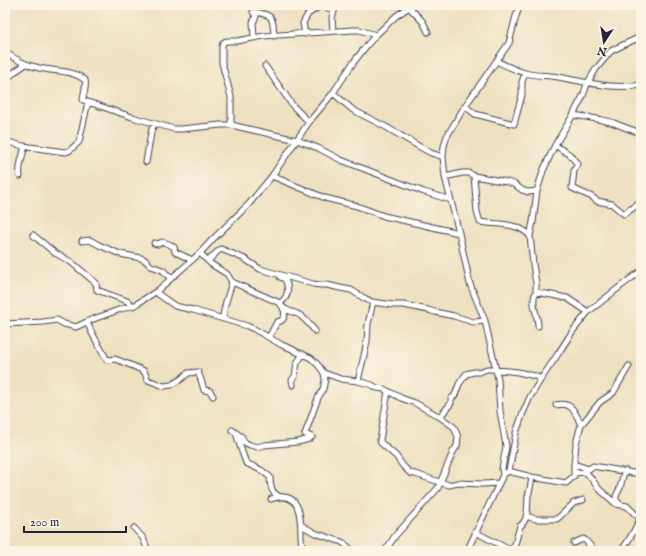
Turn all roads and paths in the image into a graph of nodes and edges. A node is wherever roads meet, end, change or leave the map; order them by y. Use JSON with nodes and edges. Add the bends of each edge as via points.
{"nodes":[{"id":1,"x":520,"y":5,"type":"edge"},
{"id":2,"x":410,"y":6,"type":"edge"},
{"id":3,"x":335,"y":8,"type":"edge"},
{"id":4,"x":333,"y":31,"type":"junction"},
{"id":5,"x":428,"y":32,"type":"dead end"},
{"id":6,"x":305,"y":34,"type":"junction"},
{"id":7,"x":376,"y":34,"type":"junction"},
{"id":8,"x":274,"y":36,"type":"junction"},
{"id":9,"x":254,"y":38,"type":"junction"},
{"id":10,"x":641,"y":38,"type":"edge"},
{"id":11,"x":5,"y":52,"type":"edge"},
{"id":12,"x":496,"y":61,"type":"junction"},
{"id":13,"x":26,"y":64,"type":"junction"},
{"id":14,"x":265,"y":66,"type":"dead end"},
{"id":15,"x":525,"y":73,"type":"junction"},
{"id":16,"x":5,"y":82,"type":"edge"},
{"id":17,"x":587,"y":84,"type":"junction"},
{"id":18,"x":641,"y":85,"type":"edge"},
{"id":19,"x":332,"y":93,"type":"junction"},
{"id":20,"x":88,"y":102,"type":"junction"},
{"id":21,"x":465,"y":106,"type":"junction"},
{"id":22,"x":573,"y":115,"type":"junction"},
{"id":23,"x":308,"y":122,"type":"junction"},
{"id":24,"x":154,"y":123,"type":"junction"},
{"id":25,"x":231,"y":125,"type":"junction"},
{"id":26,"x":641,"y":133,"type":"edge"},
{"id":27,"x":297,"y":140,"type":"junction"},
{"id":28,"x":5,"y":141,"type":"edge"},
{"id":29,"x":555,"y":145,"type":"junction"},
{"id":30,"x":25,"y":146,"type":"junction"},
{"id":31,"x":443,"y":157,"type":"junction"},
{"id":32,"x":146,"y":162,"type":"dead end"},
{"id":33,"x":20,"y":176,"type":"dead end"},
{"id":34,"x":272,"y":176,"type":"junction"},
{"id":35,"x":474,"y":176,"type":"junction"},
{"id":36,"x":445,"y":177,"type":"junction"},
{"id":37,"x":537,"y":191,"type":"junction"},
{"id":38,"x":451,"y":200,"type":"junction"},
{"id":39,"x":641,"y":200,"type":"edge"},
{"id":40,"x":529,"y":232,"type":"junction"},
{"id":41,"x":459,"y":233,"type":"junction"},
{"id":42,"x":33,"y":235,"type":"dead end"},
{"id":43,"x":82,"y":241,"type":"dead end"},
{"id":44,"x":154,"y":243,"type":"dead end"},
{"id":45,"x":200,"y":253,"type":"junction"},
{"id":46,"x":192,"y":260,"type":"junction"},
{"id":47,"x":208,"y":261,"type":"junction"},
{"id":48,"x":260,"y":268,"type":"junction"},
{"id":49,"x":641,"y":272,"type":"edge"},
{"id":50,"x":172,"y":277,"type":"junction"},
{"id":51,"x":232,"y":282,"type":"junction"},
{"id":52,"x":157,"y":291,"type":"junction"},
{"id":53,"x":536,"y":292,"type":"junction"},
{"id":54,"x":374,"y":302,"type":"junction"},
{"id":55,"x":280,"y":303,"type":"junction"},
{"id":56,"x":132,"y":306,"type":"junction"},
{"id":57,"x":283,"y":308,"type":"junction"},
{"id":58,"x":588,"y":312,"type":"junction"},
{"id":59,"x":223,"y":319,"type":"junction"},
{"id":60,"x":485,"y":321,"type":"junction"},
{"id":61,"x":87,"y":322,"type":"junction"},
{"id":62,"x":5,"y":324,"type":"edge"},
{"id":63,"x":538,"y":326,"type":"dead end"},
{"id":64,"x":315,"y":331,"type":"dead end"},
{"id":65,"x":269,"y":337,"type":"junction"},
{"id":66,"x":303,"y":354,"type":"junction"},
{"id":67,"x":629,"y":366,"type":"dead end"},
{"id":68,"x":495,"y":369,"type":"junction"},
{"id":69,"x":324,"y":373,"type":"junction"},
{"id":70,"x":541,"y":379,"type":"junction"},
{"id":71,"x":358,"y":381,"type":"junction"},
{"id":72,"x":293,"y":384,"type":"dead end"},
{"id":73,"x":388,"y":391,"type":"junction"},
{"id":74,"x":213,"y":396,"type":"dead end"},
{"id":75,"x":556,"y":405,"type":"dead end"},
{"id":76,"x":440,"y":417,"type":"junction"},
{"id":77,"x":581,"y":425,"type":"junction"},
{"id":78,"x":574,"y":464,"type":"junction"},
{"id":79,"x":502,"y":469,"type":"junction"},
{"id":80,"x":509,"y":471,"type":"junction"},
{"id":81,"x":626,"y":471,"type":"junction"},
{"id":82,"x":641,"y":472,"type":"edge"},
{"id":83,"x":574,"y":473,"type":"junction"},
{"id":84,"x":503,"y":475,"type":"junction"},
{"id":85,"x":532,"y":477,"type":"junction"},
{"id":86,"x":440,"y":483,"type":"junction"},
{"id":87,"x":499,"y":483,"type":"junction"},
{"id":88,"x":279,"y":496,"type":"junction"},
{"id":89,"x":271,"y":499,"type":"dead end"},
{"id":90,"x":583,"y":500,"type":"dead end"},
{"id":91,"x":622,"y":506,"type":"junction"},
{"id":92,"x":526,"y":516,"type":"junction"},
{"id":93,"x":641,"y":518,"type":"edge"},
{"id":94,"x":301,"y":525,"type":"junction"},
{"id":95,"x":134,"y":528,"type":"dead end"},
{"id":96,"x":475,"y":532,"type":"junction"},
{"id":97,"x":574,"y":543,"type":"dead end"},
{"id":98,"x":303,"y":549,"type":"edge"},
{"id":99,"x":148,"y":551,"type":"edge"},
{"id":100,"x":353,"y":551,"type":"edge"},
{"id":101,"x":385,"y":551,"type":"edge"},
{"id":102,"x":466,"y":551,"type":"edge"},
{"id":103,"x":512,"y":551,"type":"edge"},
{"id":104,"x":595,"y":551,"type":"edge"},
{"id":105,"x":621,"y":551,"type":"edge"}],
"edges":[{"from":1,"to":12,"type":"street","via":[[508,43]]},
{"from":2,"to":5,"type":"street"},
{"from":2,"to":7,"type":"street"},
{"from":3,"to":4,"type":"street","via":[[331,21]]},
{"from":3,"to":6,"type":"street","via":[[321,6],[308,14],[303,23]]},
{"from":4,"to":6,"type":"street"},
{"from":4,"to":7,"type":"street","via":[[359,30]]},
{"from":6,"to":8,"type":"street"},
{"from":7,"to":19,"type":"street"},
{"from":8,"to":9,"type":"street"},
{"from":8,"to":9,"type":"street","via":[[273,20],[270,16],[253,12],[256,16],[253,22]]},
{"from":9,"to":25,"type":"street","via":[[223,42],[222,63],[231,97]]},
{"from":10,"to":17,"type":"street","via":[[612,51]]},
{"from":11,"to":13,"type":"street"},
{"from":12,"to":15,"type":"street"},
{"from":12,"to":21,"type":"street"},
{"from":13,"to":16,"type":"street"},
{"from":13,"to":20,"type":"street","via":[[69,72],[86,80],[83,100]]},
{"from":14,"to":23,"type":"street","via":[[293,106]]},
{"from":15,"to":17,"type":"street"},
{"from":15,"to":21,"type":"street","via":[[514,124],[475,114]]},
{"from":17,"to":18,"type":"street","via":[[632,87]]},
{"from":17,"to":22,"type":"street"},
{"from":19,"to":23,"type":"street"},
{"from":19,"to":31,"type":"street","via":[[353,110],[431,153]]},
{"from":20,"to":24,"type":"street"},
{"from":20,"to":30,"type":"street","via":[[79,142],[69,151]]},
{"from":21,"to":31,"type":"street","via":[[445,140]]},
{"from":22,"to":26,"type":"street","via":[[590,117]]},
{"from":22,"to":29,"type":"street"},
{"from":23,"to":27,"type":"street"},
{"from":24,"to":25,"type":"street","via":[[174,129]]},
{"from":24,"to":32,"type":"street"},
{"from":25,"to":27,"type":"street"},
{"from":27,"to":34,"type":"street"},
{"from":27,"to":38,"type":"street","via":[[424,192]]},
{"from":28,"to":30,"type":"street"},
{"from":29,"to":37,"type":"street"},
{"from":29,"to":39,"type":"street","via":[[578,164],[574,171],[572,188],[597,201],[612,204],[624,214]]},
{"from":30,"to":33,"type":"street","via":[[19,168]]},
{"from":31,"to":36,"type":"street"},
{"from":34,"to":41,"type":"street","via":[[325,198],[384,216]]},
{"from":34,"to":45,"type":"street","via":[[249,204]]},
{"from":35,"to":36,"type":"street","via":[[462,173]]},
{"from":35,"to":37,"type":"street","via":[[514,184],[528,192]]},
{"from":35,"to":40,"type":"street","via":[[480,222],[511,226]]},
{"from":36,"to":38,"type":"street"},
{"from":37,"to":40,"type":"street"},
{"from":38,"to":41,"type":"street"},
{"from":40,"to":53,"type":"street"},
{"from":41,"to":60,"type":"street","via":[[470,284]]},
{"from":42,"to":56,"type":"street","via":[[96,283],[97,290],[127,300]]},
{"from":43,"to":50,"type":"street","via":[[90,240],[120,254],[141,258]]},
{"from":44,"to":46,"type":"street","via":[[169,244],[174,247],[175,252]]},
{"from":45,"to":46,"type":"street"},
{"from":45,"to":47,"type":"street"},
{"from":46,"to":50,"type":"street"},
{"from":47,"to":48,"type":"street","via":[[221,249]]},
{"from":47,"to":51,"type":"street","via":[[227,274]]},
{"from":48,"to":54,"type":"street","via":[[313,284],[351,290]]},
{"from":48,"to":55,"type":"street","via":[[285,279],[288,285],[287,293],[285,300]]},
{"from":49,"to":58,"type":"street"},
{"from":50,"to":52,"type":"street"},
{"from":51,"to":55,"type":"street"},
{"from":51,"to":59,"type":"street"},
{"from":52,"to":56,"type":"street"},
{"from":52,"to":59,"type":"street","via":[[175,306]]},
{"from":53,"to":58,"type":"street","via":[[567,298]]},
{"from":53,"to":63,"type":"street","via":[[534,302]]},
{"from":54,"to":60,"type":"street","via":[[404,305],[473,322]]},
{"from":54,"to":71,"type":"street"},
{"from":55,"to":57,"type":"street"},
{"from":56,"to":61,"type":"street"},
{"from":57,"to":64,"type":"street","via":[[301,316]]},
{"from":57,"to":65,"type":"street","via":[[284,317],[282,321],[277,322]]},
{"from":58,"to":70,"type":"street"},
{"from":59,"to":65,"type":"street","via":[[247,326]]},
{"from":60,"to":68,"type":"street"},
{"from":61,"to":62,"type":"street","via":[[76,327],[57,320]]},
{"from":61,"to":74,"type":"street","via":[[107,360],[115,359],[144,371],[148,380],[164,386],[171,385],[188,373],[198,372],[204,390],[210,391]]},
{"from":65,"to":66,"type":"street"},
{"from":66,"to":69,"type":"street","via":[[311,358]]},
{"from":66,"to":72,"type":"street","via":[[297,363]]},
{"from":67,"to":77,"type":"street","via":[[613,393],[600,402]]},
{"from":68,"to":70,"type":"street"},
{"from":68,"to":76,"type":"street","via":[[466,374],[451,403]]},
{"from":68,"to":79,"type":"street","via":[[506,446]]},
{"from":69,"to":71,"type":"street"},
{"from":69,"to":88,"type":"street","via":[[323,390],[306,429],[305,434],[312,437],[309,439],[257,447],[244,442],[242,437],[234,432],[246,462],[270,477],[272,489],[275,495]]},
{"from":70,"to":80,"type":"street","via":[[522,413]]},
{"from":71,"to":73,"type":"street"},
{"from":73,"to":76,"type":"street"},
{"from":73,"to":86,"type":"street","via":[[380,431],[381,444],[410,472]]},
{"from":75,"to":77,"type":"street","via":[[570,406]]},
{"from":76,"to":86,"type":"street","via":[[454,427],[458,438],[457,446]]},
{"from":77,"to":78,"type":"street"},
{"from":78,"to":81,"type":"street","via":[[589,469],[593,466]]},
{"from":78,"to":83,"type":"street"},
{"from":79,"to":80,"type":"street"},
{"from":79,"to":84,"type":"street"},
{"from":80,"to":84,"type":"street"},
{"from":80,"to":85,"type":"street"},
{"from":81,"to":82,"type":"street"},
{"from":81,"to":91,"type":"street","via":[[616,496],[616,500]]},
{"from":83,"to":85,"type":"street","via":[[566,483]]},
{"from":83,"to":91,"type":"street","via":[[586,472],[599,489]]},
{"from":84,"to":87,"type":"street"},
{"from":85,"to":92,"type":"street"},
{"from":86,"to":87,"type":"street"},
{"from":86,"to":101,"type":"street"},
{"from":87,"to":96,"type":"street"},
{"from":88,"to":89,"type":"street"},
{"from":88,"to":94,"type":"street","via":[[295,502]]},
{"from":90,"to":92,"type":"street","via":[[574,503],[557,518],[536,519]]},
{"from":91,"to":93,"type":"street","via":[[627,506]]},
{"from":92,"to":103,"type":"street"},
{"from":93,"to":105,"type":"street"},
{"from":94,"to":98,"type":"street"},
{"from":94,"to":100,"type":"street","via":[[342,542]]},
{"from":95,"to":99,"type":"street","via":[[143,538]]},
{"from":96,"to":102,"type":"street"},
{"from":96,"to":103,"type":"street"},
{"from":97,"to":104,"type":"street","via":[[583,539]]}]}
